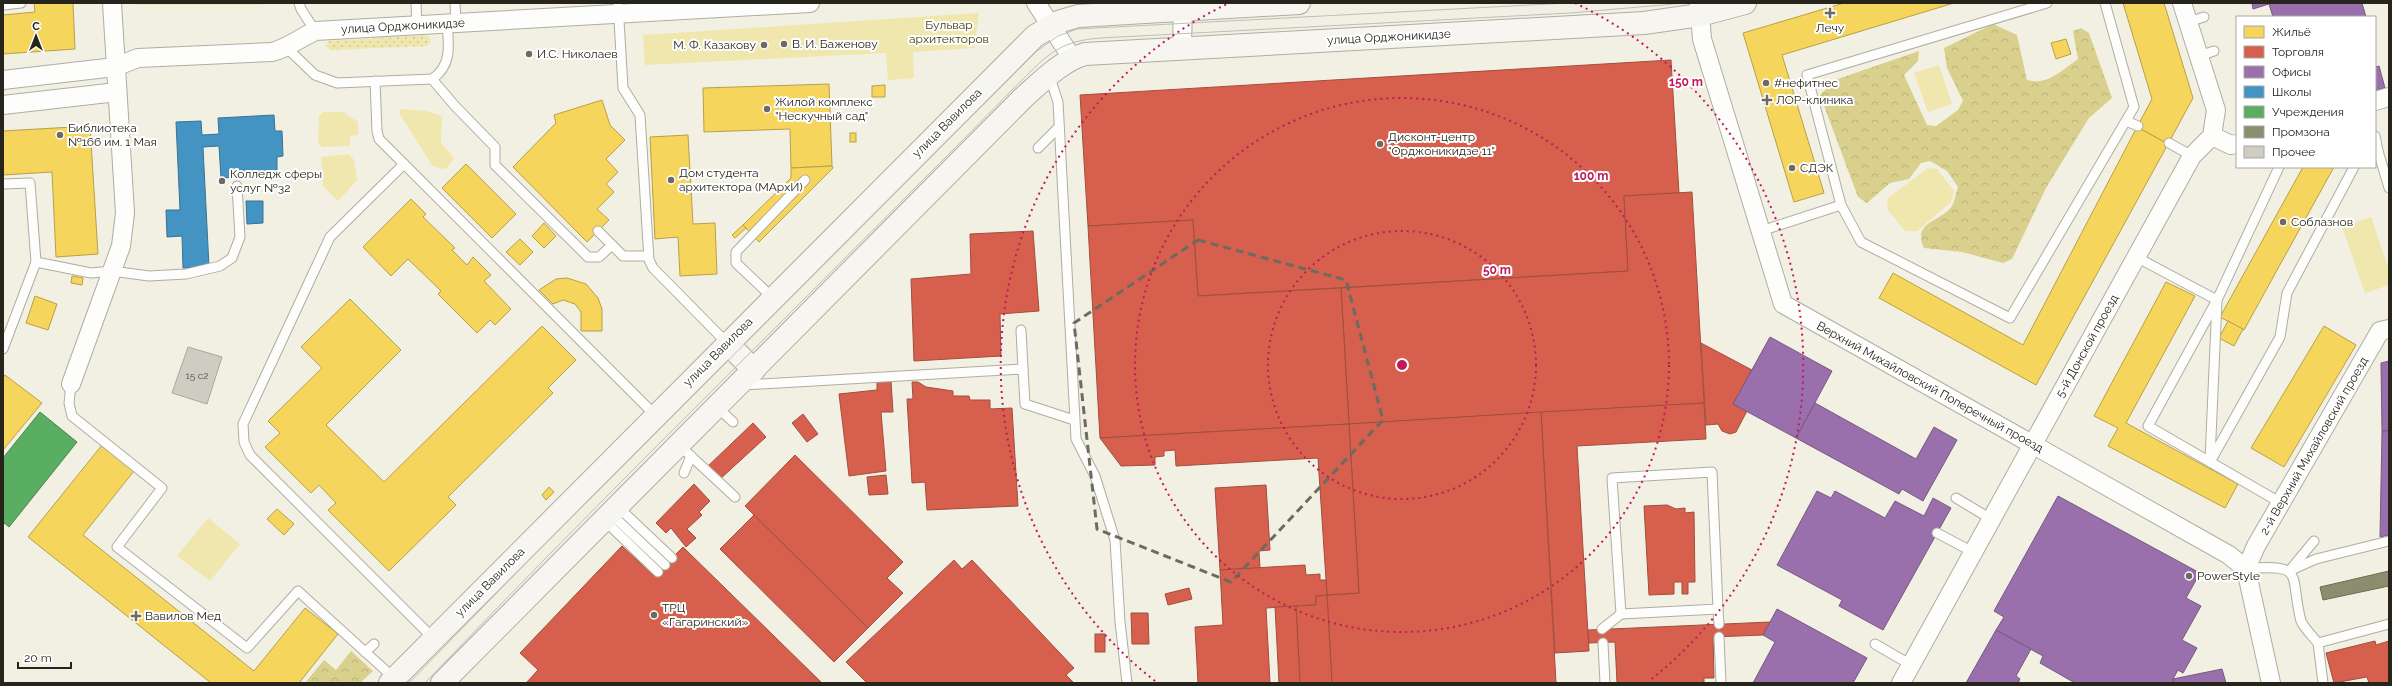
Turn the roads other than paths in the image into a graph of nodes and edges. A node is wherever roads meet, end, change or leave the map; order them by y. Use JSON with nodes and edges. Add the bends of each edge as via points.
{"nodes":[{"id":1,"x":21,"y":3,"type":"edge"},
{"id":2,"x":112,"y":3,"type":"edge"},
{"id":3,"x":299,"y":3,"type":"edge"},
{"id":4,"x":416,"y":3,"type":"edge"},
{"id":5,"x":455,"y":3,"type":"edge"},
{"id":6,"x":810,"y":3,"type":"edge"},
{"id":7,"x":1036,"y":3,"type":"edge"},
{"id":8,"x":1299,"y":3,"type":"edge"},
{"id":9,"x":1745,"y":3,"type":"edge"},
{"id":10,"x":2047,"y":3,"type":"edge"},
{"id":11,"x":2105,"y":3,"type":"edge"},
{"id":12,"x":2182,"y":3,"type":"edge"},
{"id":13,"x":3,"y":5,"type":"edge"},
{"id":14,"x":685,"y":6,"type":"edge"},
{"id":15,"x":722,"y":6,"type":"edge"},
{"id":16,"x":1183,"y":6,"type":"edge"},
{"id":17,"x":2019,"y":7,"type":"edge"},
{"id":18,"x":619,"y":8,"type":"edge"},
{"id":19,"x":1699,"y":9,"type":"edge"},
{"id":20,"x":451,"y":24,"type":"junction"},
{"id":21,"x":1050,"y":25,"type":"junction"},
{"id":22,"x":417,"y":26,"type":"junction"},
{"id":23,"x":315,"y":31,"type":"junction"},
{"id":24,"x":287,"y":48,"type":"junction"},
{"id":25,"x":1182,"y":48,"type":"junction"},
{"id":26,"x":1072,"y":58,"type":"junction"},
{"id":27,"x":115,"y":67,"type":"junction"},
{"id":28,"x":1049,"y":75,"type":"junction"},
{"id":29,"x":432,"y":78,"type":"junction"},
{"id":30,"x":3,"y":80,"type":"edge"},
{"id":31,"x":375,"y":81,"type":"junction"},
{"id":32,"x":117,"y":92,"type":"junction"},
{"id":33,"x":2389,"y":97,"type":"edge"},
{"id":34,"x":2376,"y":101,"type":"edge"},
{"id":35,"x":3,"y":105,"type":"edge"},
{"id":36,"x":2126,"y":121,"type":"junction"},
{"id":37,"x":2138,"y":126,"type":"dead end"},
{"id":38,"x":1059,"y":127,"type":"junction"},
{"id":39,"x":2212,"y":136,"type":"junction"},
{"id":40,"x":2169,"y":143,"type":"dead end"},
{"id":41,"x":2236,"y":144,"type":"edge"},
{"id":42,"x":1038,"y":148,"type":"dead end"},
{"id":43,"x":2376,"y":151,"type":"edge"},
{"id":44,"x":2192,"y":156,"type":"junction"},
{"id":45,"x":404,"y":164,"type":"junction"},
{"id":46,"x":2279,"y":168,"type":"edge"},
{"id":47,"x":2353,"y":168,"type":"edge"},
{"id":48,"x":805,"y":180,"type":"dead end"},
{"id":49,"x":3,"y":184,"type":"edge"},
{"id":50,"x":237,"y":186,"type":"dead end"},
{"id":51,"x":2389,"y":188,"type":"edge"},
{"id":52,"x":1841,"y":205,"type":"junction"},
{"id":53,"x":598,"y":231,"type":"dead end"},
{"id":54,"x":1761,"y":231,"type":"junction"},
{"id":55,"x":612,"y":245,"type":"junction"},
{"id":56,"x":648,"y":256,"type":"junction"},
{"id":57,"x":2136,"y":257,"type":"junction"},
{"id":58,"x":36,"y":262,"type":"junction"},
{"id":59,"x":112,"y":271,"type":"junction"},
{"id":60,"x":773,"y":298,"type":"junction"},
{"id":61,"x":2217,"y":300,"type":"junction"},
{"id":62,"x":2389,"y":329,"type":"edge"},
{"id":63,"x":1021,"y":330,"type":"dead end"},
{"id":64,"x":727,"y":343,"type":"junction"},
{"id":65,"x":3,"y":349,"type":"edge"},
{"id":66,"x":1023,"y":369,"type":"junction"},
{"id":67,"x":754,"y":370,"type":"junction"},
{"id":68,"x":71,"y":384,"type":"joint"},
{"id":69,"x":739,"y":385,"type":"junction"},
{"id":70,"x":718,"y":407,"type":"junction"},
{"id":71,"x":655,"y":415,"type":"junction"},
{"id":72,"x":1074,"y":420,"type":"junction"},
{"id":73,"x":733,"y":422,"type":"dead end"},
{"id":74,"x":2033,"y":444,"type":"junction"},
{"id":75,"x":685,"y":451,"type":"junction"},
{"id":76,"x":2210,"y":462,"type":"junction"},
{"id":77,"x":684,"y":473,"type":"dead end"},
{"id":78,"x":735,"y":497,"type":"dead end"},
{"id":79,"x":1956,"y":498,"type":"dead end"},
{"id":80,"x":2281,"y":503,"type":"junction"},
{"id":81,"x":611,"y":514,"type":"junction"},
{"id":82,"x":1991,"y":519,"type":"junction"},
{"id":83,"x":1937,"y":533,"type":"dead end"},
{"id":84,"x":2314,"y":541,"type":"dead end"},
{"id":85,"x":2389,"y":541,"type":"edge"},
{"id":86,"x":1973,"y":552,"type":"junction"},
{"id":87,"x":672,"y":558,"type":"dead end"},
{"id":88,"x":662,"y":568,"type":"dead end"},
{"id":89,"x":2246,"y":569,"type":"junction"},
{"id":90,"x":2289,"y":571,"type":"junction"},
{"id":91,"x":1718,"y":609,"type":"junction"},
{"id":92,"x":1621,"y":614,"type":"junction"},
{"id":93,"x":1718,"y":624,"type":"dead end"},
{"id":94,"x":2389,"y":624,"type":"edge"},
{"id":95,"x":1602,"y":629,"type":"dead end"},
{"id":96,"x":1719,"y":637,"type":"dead end"},
{"id":97,"x":434,"y":639,"type":"junction"},
{"id":98,"x":1603,"y":643,"type":"dead end"},
{"id":99,"x":2318,"y":643,"type":"junction"},
{"id":100,"x":374,"y":644,"type":"dead end"},
{"id":101,"x":1875,"y":644,"type":"dead end"},
{"id":102,"x":365,"y":652,"type":"junction"},
{"id":103,"x":1911,"y":664,"type":"junction"},
{"id":104,"x":392,"y":681,"type":"edge"},
{"id":105,"x":442,"y":683,"type":"edge"},
{"id":106,"x":1127,"y":683,"type":"edge"},
{"id":107,"x":1605,"y":683,"type":"edge"},
{"id":108,"x":1721,"y":683,"type":"edge"},
{"id":109,"x":1900,"y":683,"type":"edge"},
{"id":110,"x":2271,"y":683,"type":"edge"},
{"id":111,"x":2323,"y":683,"type":"edge"}],
"edges":[{"from":1,"to":13,"type":"lane"},
{"from":2,"to":27,"type":"street"},
{"from":3,"to":23,"type":"lane"},
{"from":4,"to":22,"type":"lane"},
{"from":5,"to":20,"type":"lane"},
{"from":6,"to":15,"type":"street","name":"улица Орджоникидзе"},
{"from":7,"to":21,"type":"street"},
{"from":8,"to":16,"type":"main road"},
{"from":9,"to":19,"type":"main road","name":"улица Орджоникидзе"},
{"from":10,"to":17,"type":"lane"},
{"from":11,"to":36,"type":"lane","via":[[2134,107]]},
{"from":12,"to":39,"type":"street","via":[[2196,19],[2207,54],[2216,110]]},
{"from":14,"to":15,"type":"street","name":"улица Орджоникидзе"},
{"from":14,"to":18,"type":"street","name":"улица Орджоникидзе"},
{"from":16,"to":21,"type":"main road","via":[[1078,16]]},
{"from":16,"to":25,"type":"street"},
{"from":17,"to":52,"type":"lane","via":[[1807,75]]},
{"from":18,"to":20,"type":"street","name":"улица Орджоникидзе"},
{"from":18,"to":56,"type":"lane","via":[[623,88],[640,115]]},
{"from":19,"to":25,"type":"main road","name":"улица Орджоникидзе","via":[[1637,23]]},
{"from":19,"to":54,"type":"street","name":"Верхний Михайловский Поперечный проезд","via":[[1702,39]]},
{"from":20,"to":22,"type":"street","name":"улица Орджоникидзе"},
{"from":20,"to":29,"type":"lane","via":[[446,62],[443,69]]},
{"from":21,"to":26,"type":"street"},
{"from":21,"to":60,"type":"main road","name":"улица Вавилова","via":[[1035,36]]},
{"from":22,"to":23,"type":"street","name":"улица Орджоникидзе"},
{"from":23,"to":24,"type":"street","name":"улица Орджоникидзе"},
{"from":24,"to":27,"type":"street","name":"улица Орджоникидзе","via":[[272,52],[138,58]]},
{"from":24,"to":31,"type":"lane","via":[[323,79],[336,83]]},
{"from":25,"to":26,"type":"main road","name":"улица Орджоникидзе","via":[[1085,54]]},
{"from":26,"to":28,"type":"main road"},
{"from":27,"to":30,"type":"street","name":"улица Орджоникидзе"},
{"from":27,"to":32,"type":"street"},
{"from":28,"to":38,"type":"lane","via":[[1056,95]]},
{"from":28,"to":67,"type":"main road","via":[[1023,98]]},
{"from":29,"to":31,"type":"lane"},
{"from":29,"to":55,"type":"lane","via":[[495,147],[495,164],[588,257],[599,257]]},
{"from":31,"to":45,"type":"lane","via":[[378,137]]},
{"from":32,"to":35,"type":"street"},
{"from":32,"to":59,"type":"street","via":[[124,213],[121,246]]},
{"from":33,"to":34,"type":"street"},
{"from":36,"to":37,"type":"lane"},
{"from":36,"to":52,"type":"lane","via":[[2010,318],[1861,242]]},
{"from":38,"to":42,"type":"lane"},
{"from":38,"to":72,"type":"lane"},
{"from":39,"to":41,"type":"street","via":[[2231,145]]},
{"from":39,"to":44,"type":"street","name":"5-й Донской проезд"},
{"from":40,"to":44,"type":"lane"},
{"from":43,"to":51,"type":"lane"},
{"from":44,"to":57,"type":"street","name":"5-й Донской проезд"},
{"from":45,"to":71,"type":"lane"},
{"from":45,"to":97,"type":"lane","via":[[329,239],[244,424],[242,434],[250,455]]},
{"from":46,"to":61,"type":"lane"},
{"from":47,"to":76,"type":"lane","via":[[2287,293],[2280,337]]},
{"from":48,"to":60,"type":"lane","via":[[736,252],[736,263]]},
{"from":49,"to":58,"type":"lane","via":[[30,183]]},
{"from":50,"to":59,"type":"lane","via":[[240,238],[232,258],[220,266],[186,274],[149,276]]},
{"from":52,"to":54,"type":"lane"},
{"from":53,"to":55,"type":"lane"},
{"from":54,"to":74,"type":"street","name":"Верхний Михайловский Поперечный проезд","via":[[1783,304]]},
{"from":55,"to":56,"type":"lane","via":[[626,257]]},
{"from":56,"to":64,"type":"lane","via":[[653,268]]},
{"from":57,"to":61,"type":"lane"},
{"from":57,"to":74,"type":"street","name":"5-й Донской проезд"},
{"from":58,"to":59,"type":"lane","via":[[91,273]]},
{"from":58,"to":65,"type":"lane"},
{"from":59,"to":68,"type":"street"},
{"from":60,"to":64,"type":"main road","name":"улица Вавилова"},
{"from":61,"to":76,"type":"lane"},
{"from":61,"to":76,"type":"lane","via":[[2148,426]]},
{"from":62,"to":80,"type":"street","name":"2-й Верхний Михайловский проезд","via":[[2380,332]]},
{"from":63,"to":66,"type":"lane"},
{"from":64,"to":67,"type":"main road"},
{"from":64,"to":71,"type":"main road","name":"улица Вавилова"},
{"from":66,"to":69,"type":"lane","via":[[836,383]]},
{"from":66,"to":72,"type":"lane","via":[[1025,404]]},
{"from":67,"to":69,"type":"main road"},
{"from":68,"to":102,"type":"lane","via":[[69,403],[72,416],[162,488],[117,547],[247,648],[298,591]]},
{"from":69,"to":70,"type":"main road"},
{"from":70,"to":73,"type":"lane"},
{"from":70,"to":75,"type":"main road"},
{"from":71,"to":97,"type":"main road","name":"улица Вавилова"},
{"from":72,"to":106,"type":"lane","via":[[1076,439],[1095,476],[1115,540]]},
{"from":74,"to":82,"type":"street","name":"5-й Донской проезд"},
{"from":74,"to":89,"type":"street","name":"Верхний Михайловский Поперечный проезд","via":[[2230,555]]},
{"from":75,"to":77,"type":"lane"},
{"from":75,"to":78,"type":"lane"},
{"from":75,"to":81,"type":"main road"},
{"from":76,"to":80,"type":"lane"},
{"from":79,"to":82,"type":"lane"},
{"from":80,"to":89,"type":"street","name":"2-й Верхний Михайловский проезд"},
{"from":81,"to":87,"type":"lane"},
{"from":81,"to":88,"type":"lane"},
{"from":81,"to":105,"type":"main road"},
{"from":82,"to":86,"type":"street","name":"5-й Донской проезд"},
{"from":83,"to":86,"type":"lane"},
{"from":84,"to":90,"type":"lane"},
{"from":85,"to":90,"type":"lane","via":[[2316,560]]},
{"from":86,"to":103,"type":"street","name":"5-й Донской проезд"},
{"from":89,"to":90,"type":"lane","via":[[2273,566]]},
{"from":89,"to":110,"type":"street"},
{"from":90,"to":99,"type":"lane","via":[[2295,580],[2302,622]]},
{"from":91,"to":92,"type":"lane"},
{"from":91,"to":92,"type":"lane","via":[[1712,472],[1612,478]]},
{"from":91,"to":93,"type":"lane"},
{"from":92,"to":95,"type":"lane"},
{"from":94,"to":99,"type":"lane"},
{"from":96,"to":108,"type":"lane"},
{"from":97,"to":104,"type":"main road","name":"улица Вавилова"},
{"from":98,"to":107,"type":"lane"},
{"from":99,"to":111,"type":"lane"},
{"from":100,"to":102,"type":"lane"},
{"from":101,"to":103,"type":"lane"},
{"from":102,"to":104,"type":"lane"},
{"from":103,"to":109,"type":"street","name":"5-й Донской проезд"}]}
